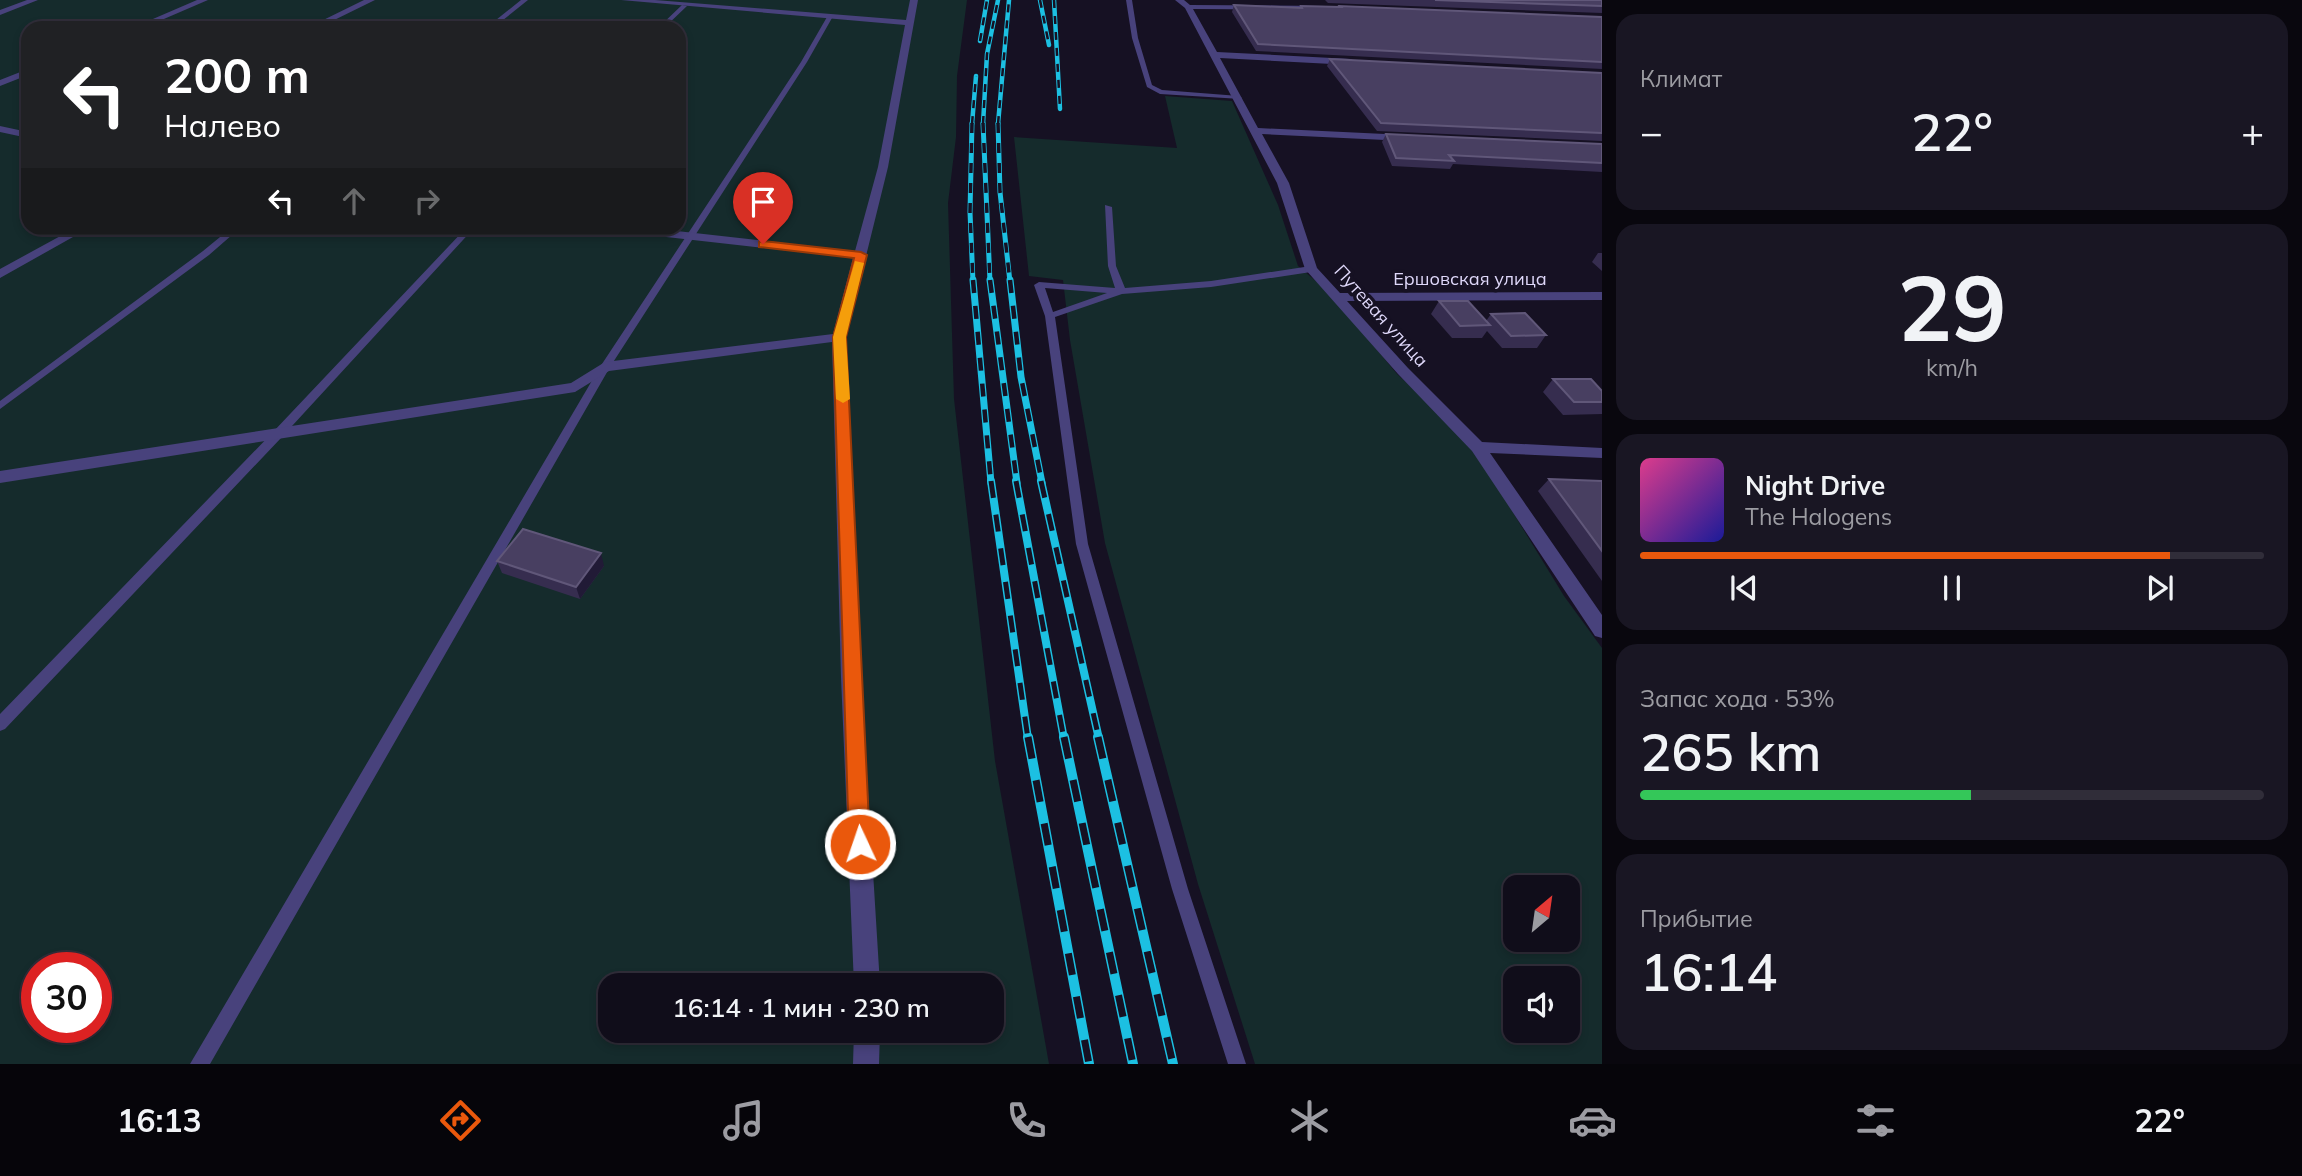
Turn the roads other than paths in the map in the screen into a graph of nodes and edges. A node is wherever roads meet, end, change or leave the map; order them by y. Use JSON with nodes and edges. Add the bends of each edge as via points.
{"nodes":[{"id":1,"x":34,"y":0,"type":"edge"},
{"id":2,"x":204,"y":0,"type":"edge"},
{"id":3,"x":371,"y":0,"type":"edge"},
{"id":4,"x":525,"y":0,"type":"edge"},
{"id":5,"x":625,"y":0,"type":"edge"},
{"id":6,"x":789,"y":0,"type":"edge"},
{"id":7,"x":914,"y":0,"type":"edge"},
{"id":8,"x":1129,"y":0,"type":"edge"},
{"id":9,"x":661,"y":1,"type":"edge"},
{"id":10,"x":1184,"y":3,"type":"edge"},
{"id":11,"x":684,"y":6,"type":"junction"},
{"id":12,"x":1337,"y":8,"type":"edge"},
{"id":13,"x":0,"y":13,"type":"edge"},
{"id":14,"x":779,"y":13,"type":"junction"},
{"id":15,"x":829,"y":18,"type":"junction"},
{"id":16,"x":153,"y":21,"type":"edge"},
{"id":17,"x":326,"y":21,"type":"edge"},
{"id":18,"x":498,"y":21,"type":"edge"},
{"id":19,"x":668,"y":21,"type":"edge"},
{"id":20,"x":908,"y":23,"type":"junction"},
{"id":21,"x":1215,"y":55,"type":"junction"},
{"id":22,"x":1367,"y":63,"type":"edge"},
{"id":23,"x":21,"y":75,"type":"edge"},
{"id":24,"x":0,"y":83,"type":"edge"},
{"id":25,"x":1239,"y":98,"type":"junction"},
{"id":26,"x":0,"y":129,"type":"edge"},
{"id":27,"x":1255,"y":131,"type":"junction"},
{"id":28,"x":21,"y":134,"type":"edge"},
{"id":29,"x":1422,"y":139,"type":"edge"},
{"id":30,"x":1108,"y":206,"type":"dead end"},
{"id":31,"x":70,"y":235,"type":"edge"},
{"id":32,"x":228,"y":235,"type":"edge"},
{"id":33,"x":463,"y":235,"type":"edge"},
{"id":34,"x":674,"y":235,"type":"edge"},
{"id":35,"x":689,"y":237,"type":"junction"},
{"id":36,"x":861,"y":255,"type":"junction"},
{"id":37,"x":1311,"y":269,"type":"junction"},
{"id":38,"x":0,"y":274,"type":"edge"},
{"id":39,"x":1121,"y":290,"type":"junction"},
{"id":40,"x":1602,"y":296,"type":"edge"},
{"id":41,"x":1339,"y":297,"type":"junction"},
{"id":42,"x":1050,"y":316,"type":"junction"},
{"id":43,"x":839,"y":337,"type":"junction"},
{"id":44,"x":605,"y":367,"type":"junction"},
{"id":45,"x":0,"y":406,"type":"edge"},
{"id":46,"x":277,"y":435,"type":"junction"},
{"id":47,"x":1478,"y":447,"type":"junction"},
{"id":48,"x":1602,"y":453,"type":"edge"},
{"id":49,"x":0,"y":477,"type":"edge"},
{"id":50,"x":1602,"y":630,"type":"edge"},
{"id":51,"x":0,"y":724,"type":"edge"},
{"id":52,"x":866,"y":973,"type":"edge"},
{"id":53,"x":867,"y":1043,"type":"edge"},
{"id":54,"x":199,"y":1064,"type":"edge"},
{"id":55,"x":866,"y":1064,"type":"edge"},
{"id":56,"x":1237,"y":1064,"type":"edge"}],
"edges":[{"from":1,"to":13,"type":"street"},
{"from":2,"to":16,"type":"street"},
{"from":3,"to":17,"type":"street"},
{"from":4,"to":18,"type":"lane"},
{"from":5,"to":9,"type":"street"},
{"from":6,"to":14,"type":"street"},
{"from":7,"to":20,"type":"street"},
{"from":8,"to":25,"type":"lane","via":[[1149,86],[1160,92]]},
{"from":9,"to":11,"type":"street"},
{"from":10,"to":12,"type":"street"},
{"from":10,"to":21,"type":"street","name":"Путевая улица"},
{"from":11,"to":14,"type":"street"},
{"from":11,"to":19,"type":"lane"},
{"from":14,"to":15,"type":"street"},
{"from":15,"to":20,"type":"street"},
{"from":15,"to":35,"type":"lane"},
{"from":20,"to":36,"type":"street","via":[[883,167]]},
{"from":21,"to":22,"type":"street"},
{"from":21,"to":25,"type":"street","name":"Путевая улица"},
{"from":23,"to":24,"type":"street"},
{"from":25,"to":27,"type":"street","name":"Путевая улица"},
{"from":26,"to":28,"type":"street"},
{"from":27,"to":29,"type":"street"},
{"from":27,"to":37,"type":"street","name":"Путевая улица","via":[[1283,183]]},
{"from":30,"to":39,"type":"lane","via":[[1112,266]]},
{"from":31,"to":38,"type":"street"},
{"from":32,"to":45,"type":"lane"},
{"from":33,"to":46,"type":"lane"},
{"from":34,"to":35,"type":"street"},
{"from":35,"to":36,"type":"street"},
{"from":35,"to":44,"type":"lane"},
{"from":36,"to":43,"type":"street"},
{"from":37,"to":39,"type":"lane","via":[[1211,284]]},
{"from":37,"to":41,"type":"street","name":"Путевая улица"},
{"from":39,"to":42,"type":"lane"},
{"from":39,"to":42,"type":"lane","via":[[1039,285]]},
{"from":40,"to":41,"type":"street","name":"Ершовская улица"},
{"from":41,"to":47,"type":"street","name":"Путевая улица"},
{"from":42,"to":56,"type":"lane","via":[[1082,544],[1180,889]]},
{"from":43,"to":44,"type":"street"},
{"from":43,"to":52,"type":"street"},
{"from":44,"to":46,"type":"street","via":[[575,387]]},
{"from":44,"to":54,"type":"lane"},
{"from":46,"to":49,"type":"street"},
{"from":46,"to":51,"type":"lane"},
{"from":47,"to":48,"type":"street"},
{"from":47,"to":50,"type":"street","name":"Путевая улица"},
{"from":53,"to":55,"type":"street"}]}
